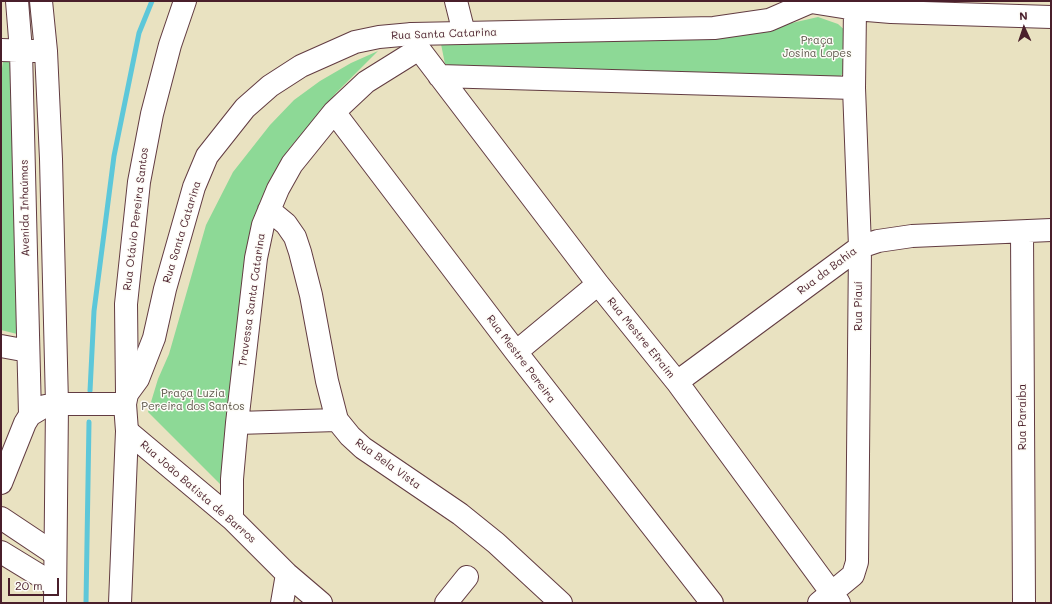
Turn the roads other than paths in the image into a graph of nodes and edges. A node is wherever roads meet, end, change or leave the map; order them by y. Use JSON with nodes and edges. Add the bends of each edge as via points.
{"nodes":[{"id":1,"x":17,"y":1,"type":"edge"},
{"id":2,"x":41,"y":1,"type":"edge"},
{"id":3,"x":185,"y":1,"type":"edge"},
{"id":4,"x":456,"y":1,"type":"edge"},
{"id":5,"x":812,"y":2,"type":"edge"},
{"id":6,"x":855,"y":9,"type":"junction"},
{"id":7,"x":1051,"y":17,"type":"edge"},
{"id":8,"x":464,"y":33,"type":"junction"},
{"id":9,"x":416,"y":41,"type":"junction"},
{"id":10,"x":11,"y":51,"type":"edge"},
{"id":11,"x":46,"y":51,"type":"junction"},
{"id":12,"x":439,"y":76,"type":"junction"},
{"id":13,"x":854,"y":88,"type":"junction"},
{"id":14,"x":334,"y":112,"type":"junction"},
{"id":15,"x":268,"y":210,"type":"junction"},
{"id":16,"x":1051,"y":230,"type":"edge"},
{"id":17,"x":1022,"y":232,"type":"junction"},
{"id":18,"x":860,"y":247,"type":"junction"},
{"id":19,"x":598,"y":284,"type":"junction"},
{"id":20,"x":1,"y":346,"type":"edge"},
{"id":21,"x":28,"y":351,"type":"junction"},
{"id":22,"x":516,"y":352,"type":"junction"},
{"id":23,"x":678,"y":382,"type":"junction"},
{"id":24,"x":126,"y":399,"type":"junction"},
{"id":25,"x":57,"y":404,"type":"junction"},
{"id":26,"x":30,"y":415,"type":"junction"},
{"id":27,"x":337,"y":420,"type":"junction"},
{"id":28,"x":237,"y":423,"type":"junction"},
{"id":29,"x":127,"y":431,"type":"junction"},
{"id":30,"x":1,"y":483,"type":"edge"},
{"id":31,"x":1,"y":518,"type":"edge"},
{"id":32,"x":232,"y":519,"type":"junction"},
{"id":33,"x":1,"y":552,"type":"edge"},
{"id":34,"x":55,"y":554,"type":"junction"},
{"id":35,"x":287,"y":574,"type":"junction"},
{"id":36,"x":467,"y":577,"type":"dead end"},
{"id":37,"x":55,"y":594,"type":"edge"},
{"id":38,"x":830,"y":600,"type":"edge"},
{"id":39,"x":120,"y":603,"type":"edge"},
{"id":40,"x":282,"y":603,"type":"edge"},
{"id":41,"x":321,"y":603,"type":"edge"},
{"id":42,"x":446,"y":603,"type":"edge"},
{"id":43,"x":561,"y":603,"type":"edge"},
{"id":44,"x":712,"y":603,"type":"edge"},
{"id":45,"x":1024,"y":603,"type":"edge"}],
"edges":[{"from":1,"to":10,"type":"street","name":"Avenida Inhaúmas"},
{"from":2,"to":11,"type":"street"},
{"from":3,"to":24,"type":"street","name":"Rua Otávio Pereira Santos","via":[[170,45],[152,114],[139,182],[126,304]]},
{"from":4,"to":8,"type":"street"},
{"from":5,"to":6,"type":"street"},
{"from":5,"to":8,"type":"street","name":"Rua Santa Catarina","via":[[769,20],[714,28]]},
{"from":6,"to":7,"type":"street"},
{"from":6,"to":13,"type":"street","name":"Rua Piauí"},
{"from":8,"to":9,"type":"street","name":"Rua Santa Catarina"},
{"from":9,"to":12,"type":"street","name":"Rua Mestre Efraim"},
{"from":9,"to":14,"type":"street","name":"Travessa Santa Catarina"},
{"from":9,"to":24,"type":"street","name":"Rua Santa Catarina","via":[[379,37],[356,42],[301,66],[270,86],[245,108],[225,131],[207,156],[194,187],[154,338],[138,379]]},
{"from":10,"to":11,"type":"street"},
{"from":10,"to":21,"type":"street","name":"Avenida Inhaúmas"},
{"from":11,"to":25,"type":"street"},
{"from":12,"to":13,"type":"street"},
{"from":12,"to":19,"type":"street","name":"Rua Mestre Efraim"},
{"from":13,"to":18,"type":"street","name":"Rua Piauí"},
{"from":14,"to":15,"type":"street","name":"Travessa Santa Catarina","via":[[292,164]]},
{"from":14,"to":22,"type":"street","name":"Rua Mestre Pereira"},
{"from":15,"to":27,"type":"street","name":"Rua Bela Vista","via":[[286,224],[295,237],[300,252],[312,295],[327,381]]},
{"from":15,"to":28,"type":"street","name":"Travessa Santa Catarina","via":[[256,258]]},
{"from":16,"to":17,"type":"street","name":"Rua da Bahia"},
{"from":17,"to":18,"type":"street","name":"Rua da Bahia","via":[[912,236]]},
{"from":17,"to":45,"type":"street","name":"Rua Paraíba"},
{"from":18,"to":23,"type":"street","name":"Rua da Bahia"},
{"from":18,"to":38,"type":"street","name":"Rua Piauí","via":[[857,562],[853,575]]},
{"from":19,"to":22,"type":"street"},
{"from":19,"to":23,"type":"street","name":"Rua Mestre Efraim"},
{"from":20,"to":21,"type":"street"},
{"from":21,"to":26,"type":"street","name":"Avenida Inhaúmas"},
{"from":22,"to":44,"type":"street","name":"Rua Mestre Pereira"},
{"from":23,"to":38,"type":"street","name":"Rua Mestre Efraim"},
{"from":24,"to":25,"type":"street"},
{"from":24,"to":29,"type":"street","name":"Rua Otávio Pereira Santos"},
{"from":25,"to":26,"type":"street","via":[[45,406]]},
{"from":25,"to":34,"type":"street"},
{"from":26,"to":30,"type":"street"},
{"from":27,"to":28,"type":"street"},
{"from":27,"to":43,"type":"street","name":"Rua Bela Vista","via":[[363,448],[460,514],[496,543]]},
{"from":28,"to":32,"type":"street","name":"Travessa Santa Catarina","via":[[232,479]]},
{"from":29,"to":32,"type":"street","name":"Rua João Batista de Barros"},
{"from":29,"to":39,"type":"street","name":"Rua Otávio Pereira Santos"},
{"from":31,"to":34,"type":"street"},
{"from":32,"to":35,"type":"street","name":"Rua João Batista de Barros"},
{"from":33,"to":37,"type":"street"},
{"from":34,"to":37,"type":"street"},
{"from":35,"to":40,"type":"street"},
{"from":35,"to":41,"type":"street","name":"Rua João Batista de Barros"},
{"from":36,"to":42,"type":"street"}]}
